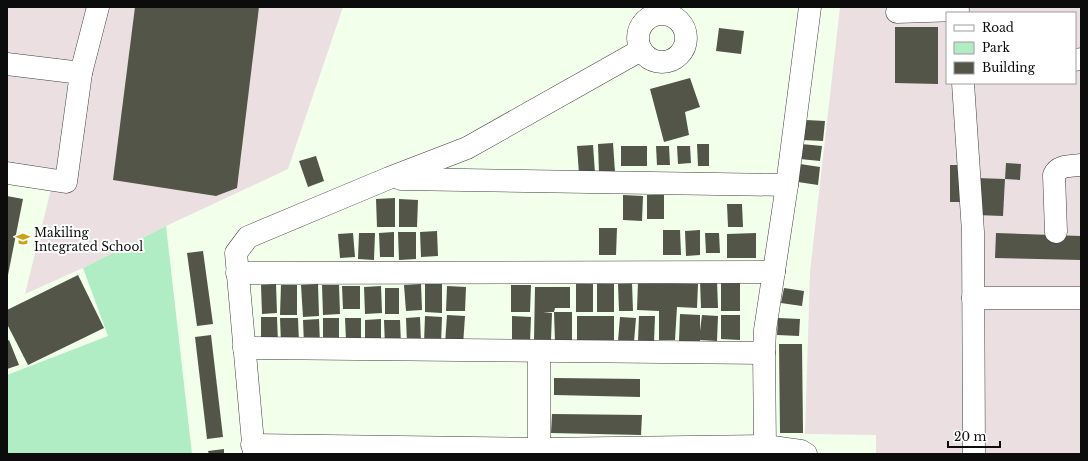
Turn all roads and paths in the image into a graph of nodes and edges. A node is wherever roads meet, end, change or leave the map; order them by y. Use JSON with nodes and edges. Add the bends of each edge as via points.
{"nodes":[{"id":1,"x":98,"y":7,"type":"edge"},
{"id":2,"x":810,"y":7,"type":"edge"},
{"id":3,"x":958,"y":10,"type":"edge"},
{"id":4,"x":657,"y":11,"type":"edge"},
{"id":5,"x":897,"y":12,"type":"dead end"},
{"id":6,"x":641,"y":50,"type":"junction"},
{"id":7,"x":7,"y":64,"type":"edge"},
{"id":8,"x":81,"y":73,"type":"junction"},
{"id":9,"x":963,"y":84,"type":"edge"},
{"id":10,"x":1081,"y":165,"type":"edge"},
{"id":11,"x":7,"y":173,"type":"edge"},
{"id":12,"x":389,"y":178,"type":"junction"},
{"id":13,"x":787,"y":185,"type":"junction"},
{"id":14,"x":1056,"y":232,"type":"dead end"},
{"id":15,"x":774,"y":272,"type":"junction"},
{"id":16,"x":237,"y":273,"type":"junction"},
{"id":17,"x":973,"y":298,"type":"junction"},
{"id":18,"x":1081,"y":298,"type":"edge"},
{"id":19,"x":244,"y":348,"type":"junction"},
{"id":20,"x":538,"y":351,"type":"junction"},
{"id":21,"x":764,"y":353,"type":"junction"},
{"id":22,"x":765,"y":446,"type":"junction"},
{"id":23,"x":539,"y":449,"type":"junction"},
{"id":24,"x":253,"y":450,"type":"edge"},
{"id":25,"x":806,"y":454,"type":"edge"},
{"id":26,"x":974,"y":454,"type":"edge"}],
"edges":[{"from":1,"to":8,"type":"street"},
{"from":2,"to":13,"type":"street"},
{"from":3,"to":5,"type":"street"},
{"from":4,"to":6,"type":"street","via":[[640,28],[638,43]]},
{"from":4,"to":6,"type":"street","via":[[680,22],[687,36],[686,44],[677,58],[670,61],[654,61]]},
{"from":6,"to":12,"type":"street","via":[[467,148]]},
{"from":7,"to":8,"type":"street"},
{"from":8,"to":11,"type":"street","via":[[66,182]]},
{"from":9,"to":17,"type":"street","via":[[973,232]]},
{"from":10,"to":14,"type":"street","via":[[1067,166],[1056,171],[1054,175]]},
{"from":12,"to":13,"type":"street"},
{"from":12,"to":16,"type":"street","via":[[248,237],[236,253]]},
{"from":13,"to":15,"type":"street"},
{"from":15,"to":16,"type":"street"},
{"from":15,"to":21,"type":"street"},
{"from":16,"to":19,"type":"street"},
{"from":17,"to":18,"type":"street"},
{"from":17,"to":26,"type":"street"},
{"from":19,"to":20,"type":"street"},
{"from":19,"to":24,"type":"street"},
{"from":20,"to":21,"type":"street"},
{"from":20,"to":23,"type":"street"},
{"from":21,"to":22,"type":"street"},
{"from":22,"to":23,"type":"street"},
{"from":22,"to":25,"type":"street"},
{"from":23,"to":24,"type":"street"}]}
